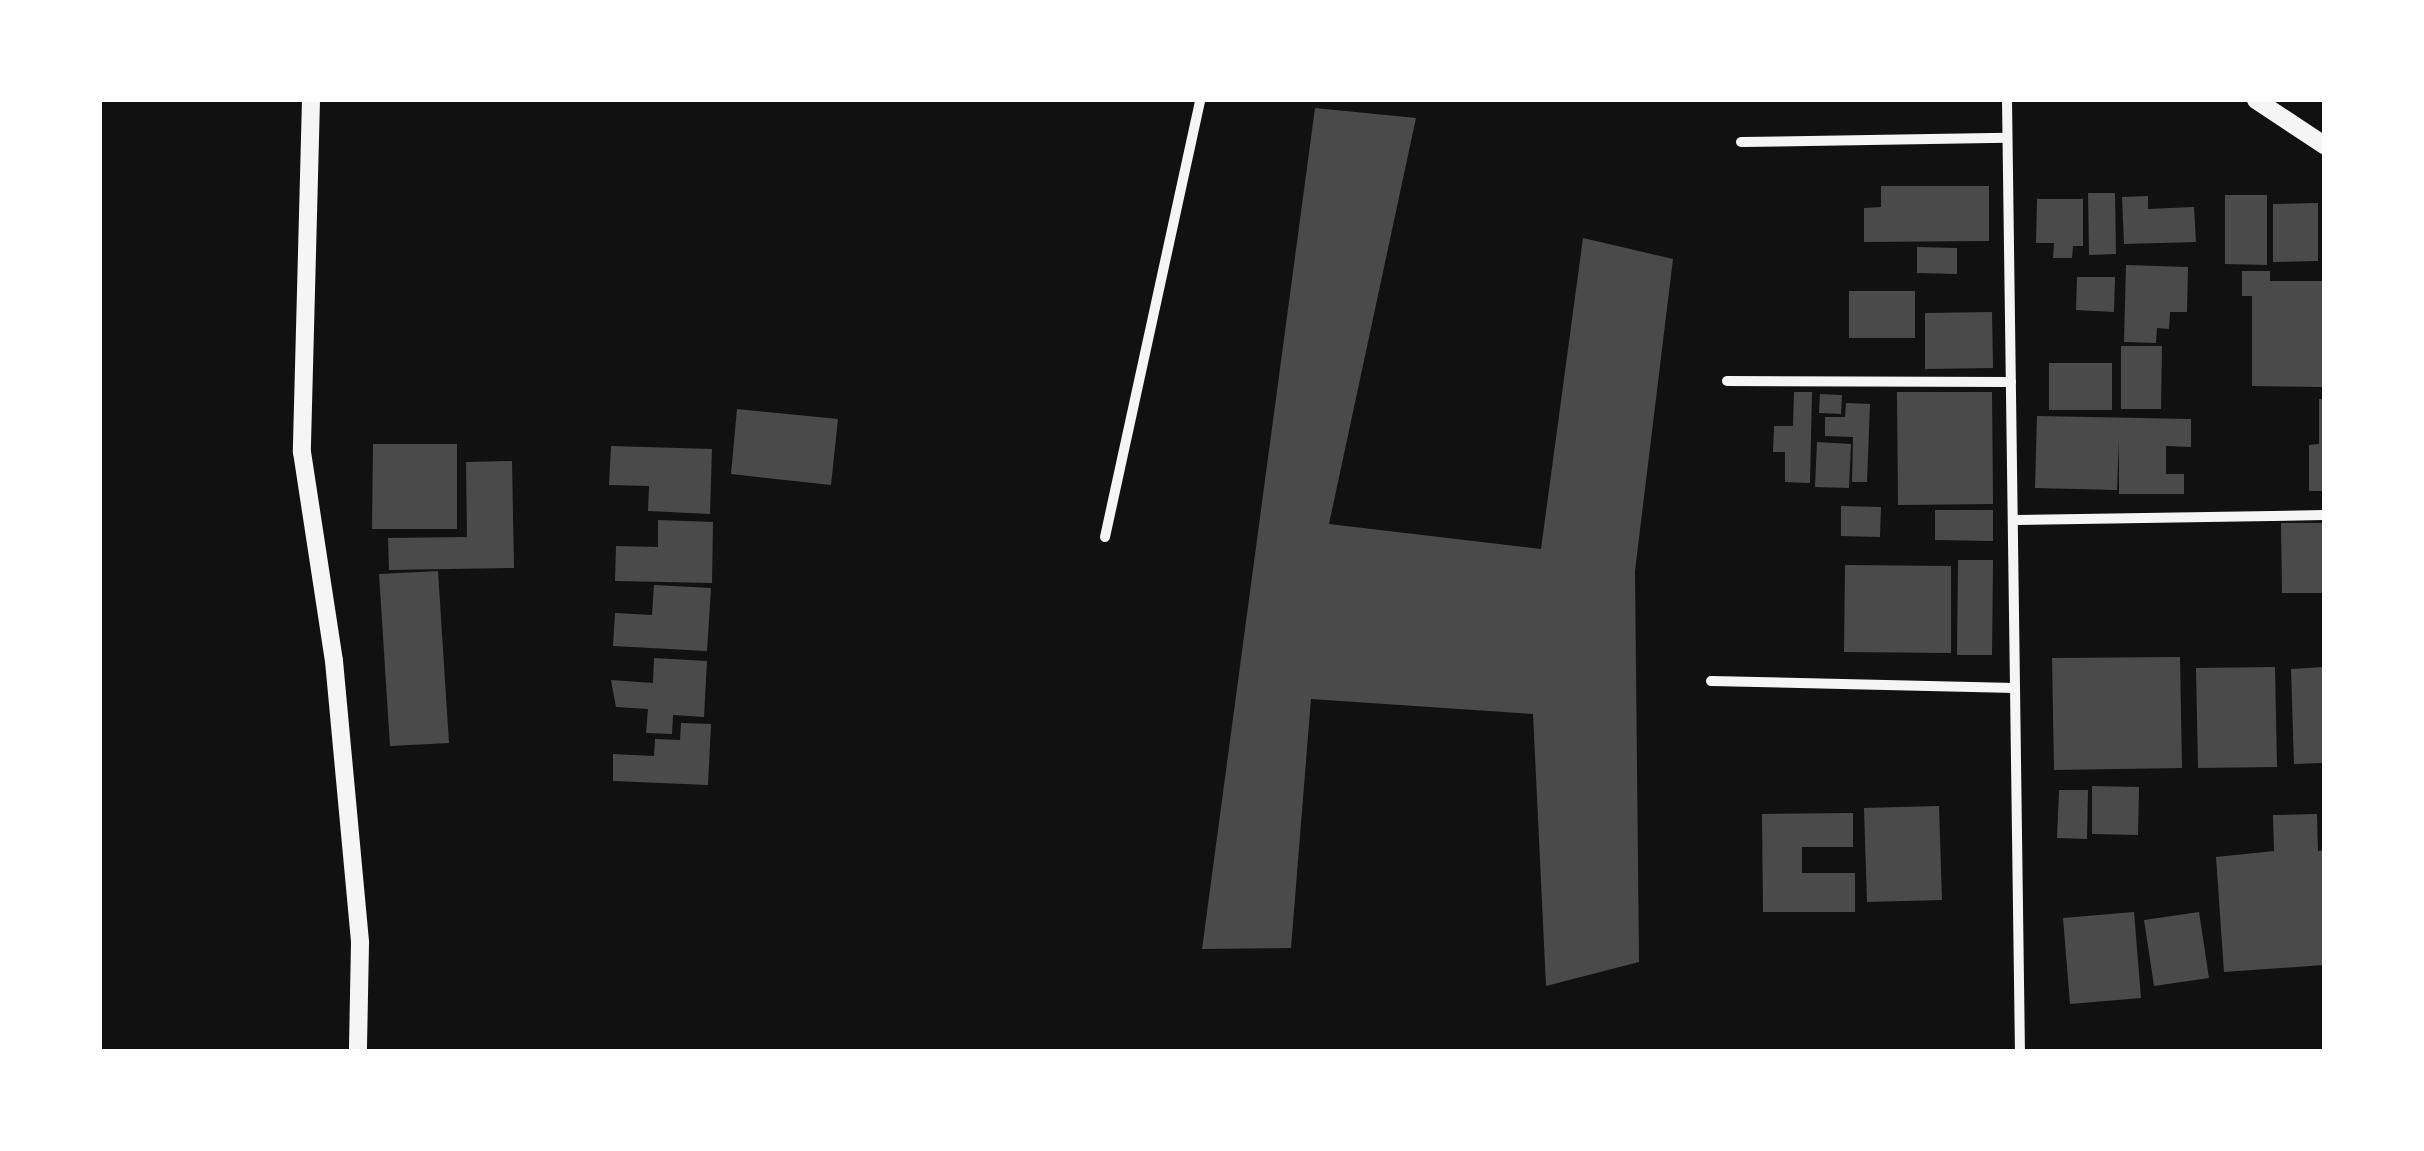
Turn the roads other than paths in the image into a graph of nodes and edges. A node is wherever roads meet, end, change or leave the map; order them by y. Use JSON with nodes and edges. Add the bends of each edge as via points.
{"nodes":[{"id":1,"x":311,"y":100,"type":"edge"},
{"id":2,"x":1200,"y":100,"type":"edge"},
{"id":3,"x":2006,"y":100,"type":"edge"},
{"id":4,"x":2256,"y":100,"type":"edge"},
{"id":5,"x":2007,"y":138,"type":"junction"},
{"id":6,"x":1741,"y":142,"type":"dead end"},
{"id":7,"x":2324,"y":145,"type":"edge"},
{"id":8,"x":1727,"y":381,"type":"dead end"},
{"id":9,"x":2011,"y":382,"type":"junction"},
{"id":10,"x":2324,"y":516,"type":"edge"},
{"id":11,"x":2013,"y":520,"type":"junction"},
{"id":12,"x":1105,"y":537,"type":"dead end"},
{"id":13,"x":1711,"y":682,"type":"dead end"},
{"id":14,"x":2015,"y":688,"type":"junction"},
{"id":15,"x":358,"y":1051,"type":"edge"},
{"id":16,"x":2020,"y":1051,"type":"edge"}],
"edges":[{"from":1,"to":15,"type":"street","via":[[302,452],[336,680],[360,942]]},
{"from":2,"to":12,"type":"street"},
{"from":3,"to":5,"type":"street"},
{"from":4,"to":7,"type":"street"},
{"from":5,"to":6,"type":"street"},
{"from":5,"to":9,"type":"street"},
{"from":8,"to":9,"type":"street"},
{"from":9,"to":11,"type":"street"},
{"from":10,"to":11,"type":"street"},
{"from":11,"to":14,"type":"street"},
{"from":13,"to":14,"type":"street"},
{"from":14,"to":16,"type":"street"}]}
